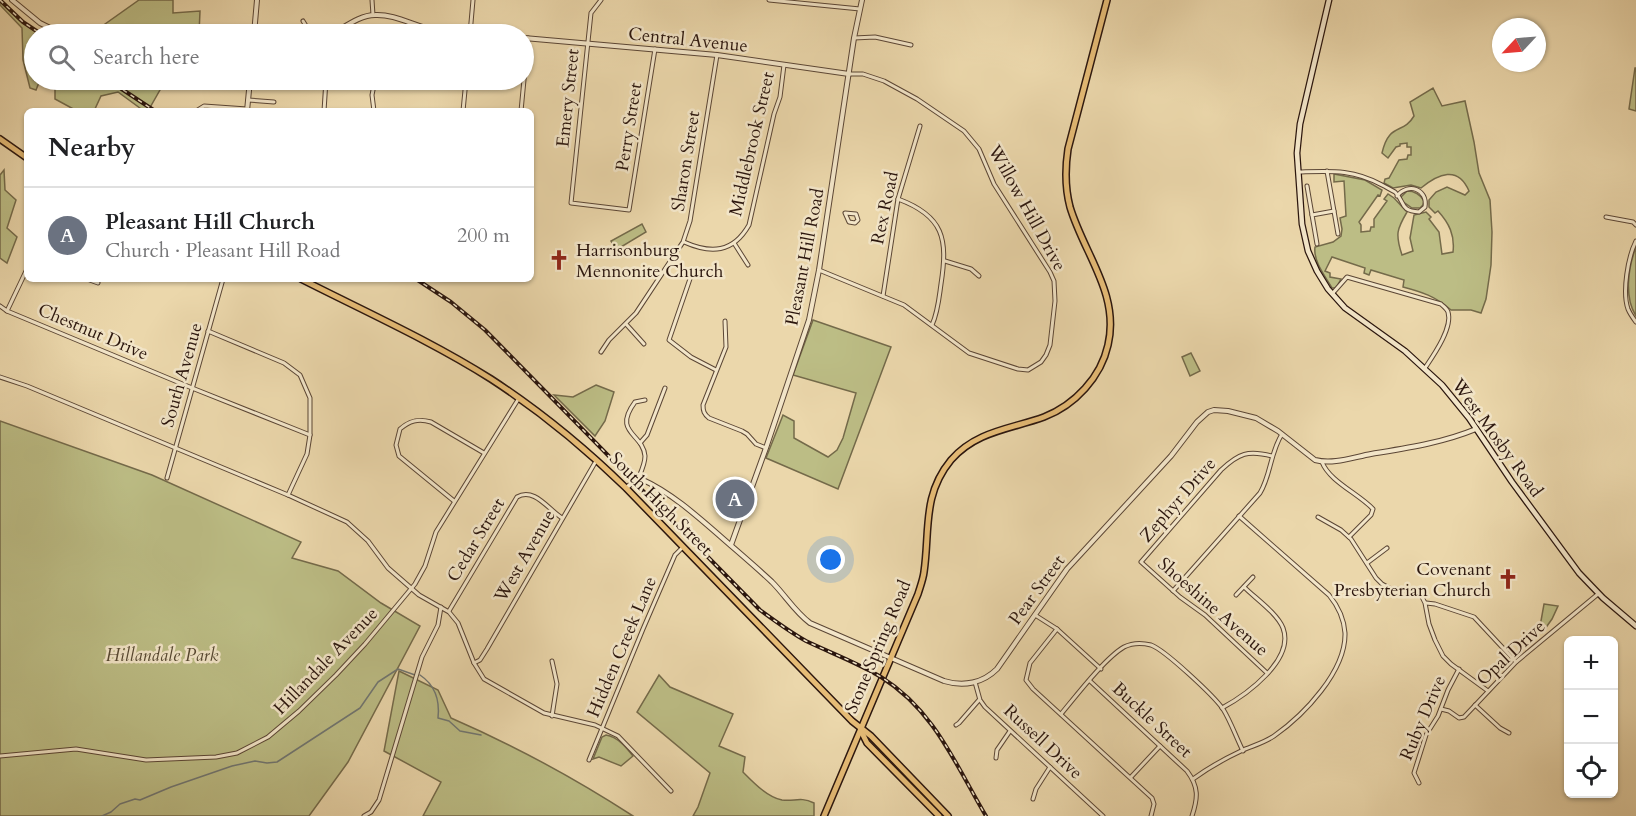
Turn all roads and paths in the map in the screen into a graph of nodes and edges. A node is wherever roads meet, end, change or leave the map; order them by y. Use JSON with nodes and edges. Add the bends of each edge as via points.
{"nodes":[{"id":1,"x":12,"y":0,"type":"edge"},
{"id":2,"x":256,"y":0,"type":"edge"},
{"id":3,"x":372,"y":0,"type":"edge"},
{"id":4,"x":473,"y":0,"type":"edge"},
{"id":5,"x":601,"y":0,"type":"edge"},
{"id":6,"x":769,"y":0,"type":"edge"},
{"id":7,"x":862,"y":0,"type":"edge"},
{"id":8,"x":1107,"y":0,"type":"edge"},
{"id":9,"x":1329,"y":0,"type":"edge"},
{"id":10,"x":860,"y":9,"type":"junction"},
{"id":11,"x":372,"y":15,"type":"junction"},
{"id":12,"x":303,"y":21,"type":"dead end"},
{"id":13,"x":42,"y":24,"type":"edge"},
{"id":14,"x":255,"y":24,"type":"edge"},
{"id":15,"x":305,"y":24,"type":"edge"},
{"id":16,"x":349,"y":24,"type":"edge"},
{"id":17,"x":411,"y":24,"type":"edge"},
{"id":18,"x":471,"y":24,"type":"edge"},
{"id":19,"x":854,"y":38,"type":"junction"},
{"id":20,"x":534,"y":39,"type":"edge"},
{"id":21,"x":587,"y":44,"type":"junction"},
{"id":22,"x":911,"y":45,"type":"dead end"},
{"id":23,"x":655,"y":49,"type":"junction"},
{"id":24,"x":717,"y":55,"type":"junction"},
{"id":25,"x":784,"y":65,"type":"junction"},
{"id":26,"x":849,"y":74,"type":"junction"},
{"id":27,"x":249,"y":90,"type":"edge"},
{"id":28,"x":325,"y":90,"type":"edge"},
{"id":29,"x":372,"y":90,"type":"edge"},
{"id":30,"x":465,"y":90,"type":"edge"},
{"id":31,"x":522,"y":90,"type":"edge"},
{"id":32,"x":248,"y":100,"type":"junction"},
{"id":33,"x":274,"y":102,"type":"dead end"},
{"id":34,"x":201,"y":108,"type":"edge"},
{"id":35,"x":226,"y":108,"type":"edge"},
{"id":36,"x":247,"y":108,"type":"edge"},
{"id":37,"x":324,"y":108,"type":"edge"},
{"id":38,"x":374,"y":108,"type":"edge"},
{"id":39,"x":463,"y":108,"type":"edge"},
{"id":40,"x":521,"y":108,"type":"edge"},
{"id":41,"x":920,"y":126,"type":"dead end"},
{"id":42,"x":0,"y":140,"type":"edge"},
{"id":43,"x":24,"y":156,"type":"edge"},
{"id":44,"x":1327,"y":171,"type":"junction"},
{"id":45,"x":1297,"y":172,"type":"junction"},
{"id":46,"x":1307,"y":186,"type":"dead end"},
{"id":47,"x":1397,"y":196,"type":"junction"},
{"id":48,"x":898,"y":200,"type":"junction"},
{"id":49,"x":630,"y":210,"type":"joint"},
{"id":50,"x":1334,"y":211,"type":"junction"},
{"id":51,"x":849,"y":213,"type":"joint"},
{"id":52,"x":1312,"y":216,"type":"junction"},
{"id":53,"x":1606,"y":217,"type":"dead end"},
{"id":54,"x":1636,"y":225,"type":"edge"},
{"id":55,"x":1338,"y":234,"type":"dead end"},
{"id":56,"x":1636,"y":241,"type":"edge"},
{"id":57,"x":683,"y":242,"type":"junction"},
{"id":58,"x":734,"y":243,"type":"junction"},
{"id":59,"x":1317,"y":244,"type":"dead end"},
{"id":60,"x":945,"y":261,"type":"junction"},
{"id":61,"x":747,"y":265,"type":"dead end"},
{"id":62,"x":819,"y":270,"type":"junction"},
{"id":63,"x":692,"y":273,"type":"dead end"},
{"id":64,"x":24,"y":275,"type":"edge"},
{"id":65,"x":979,"y":276,"type":"dead end"},
{"id":66,"x":222,"y":282,"type":"edge"},
{"id":67,"x":307,"y":282,"type":"edge"},
{"id":68,"x":1332,"y":294,"type":"junction"},
{"id":69,"x":883,"y":296,"type":"junction"},
{"id":70,"x":0,"y":306,"type":"edge"},
{"id":71,"x":7,"y":311,"type":"junction"},
{"id":72,"x":725,"y":321,"type":"dead end"},
{"id":73,"x":1636,"y":322,"type":"edge"},
{"id":74,"x":626,"y":324,"type":"junction"},
{"id":75,"x":932,"y":325,"type":"junction"},
{"id":76,"x":208,"y":331,"type":"junction"},
{"id":77,"x":644,"y":344,"type":"dead end"},
{"id":78,"x":600,"y":352,"type":"dead end"},
{"id":79,"x":1425,"y":368,"type":"junction"},
{"id":80,"x":717,"y":370,"type":"junction"},
{"id":81,"x":0,"y":377,"type":"edge"},
{"id":82,"x":192,"y":388,"type":"junction"},
{"id":83,"x":665,"y":388,"type":"dead end"},
{"id":84,"x":519,"y":398,"type":"junction"},
{"id":85,"x":645,"y":400,"type":"dead end"},
{"id":86,"x":1476,"y":429,"type":"junction"},
{"id":87,"x":1282,"y":434,"type":"junction"},
{"id":88,"x":310,"y":435,"type":"junction"},
{"id":89,"x":640,"y":443,"type":"junction"},
{"id":90,"x":175,"y":448,"type":"junction"},
{"id":91,"x":766,"y":448,"type":"junction"},
{"id":92,"x":484,"y":453,"type":"junction"},
{"id":93,"x":1272,"y":456,"type":"junction"},
{"id":94,"x":597,"y":460,"type":"junction"},
{"id":95,"x":1322,"y":462,"type":"junction"},
{"id":96,"x":166,"y":478,"type":"dead end"},
{"id":97,"x":638,"y":479,"type":"junction"},
{"id":98,"x":626,"y":488,"type":"junction"},
{"id":99,"x":288,"y":495,"type":"junction"},
{"id":100,"x":454,"y":501,"type":"junction"},
{"id":101,"x":1239,"y":516,"type":"junction"},
{"id":102,"x":562,"y":518,"type":"junction"},
{"id":103,"x":1318,"y":518,"type":"dead end"},
{"id":104,"x":1349,"y":537,"type":"junction"},
{"id":105,"x":731,"y":545,"type":"junction"},
{"id":106,"x":683,"y":547,"type":"junction"},
{"id":107,"x":1387,"y":548,"type":"dead end"},
{"id":108,"x":1141,"y":562,"type":"joint"},
{"id":109,"x":1367,"y":563,"type":"junction"},
{"id":110,"x":1253,"y":577,"type":"dead end"},
{"id":111,"x":1244,"y":587,"type":"junction"},
{"id":112,"x":411,"y":589,"type":"junction"},
{"id":113,"x":1173,"y":591,"type":"junction"},
{"id":114,"x":1598,"y":594,"type":"junction"},
{"id":115,"x":1236,"y":595,"type":"dead end"},
{"id":116,"x":1425,"y":603,"type":"junction"},
{"id":117,"x":441,"y":607,"type":"junction"},
{"id":118,"x":449,"y":612,"type":"junction"},
{"id":119,"x":1035,"y":614,"type":"junction"},
{"id":120,"x":1636,"y":626,"type":"edge"},
{"id":121,"x":1057,"y":629,"type":"junction"},
{"id":122,"x":891,"y":658,"type":"junction"},
{"id":123,"x":552,"y":660,"type":"dead end"},
{"id":124,"x":1516,"y":662,"type":"junction"},
{"id":125,"x":474,"y":663,"type":"junction"},
{"id":126,"x":1101,"y":669,"type":"junction"},
{"id":127,"x":1459,"y":669,"type":"junction"},
{"id":128,"x":1267,"y":673,"type":"junction"},
{"id":129,"x":1089,"y":681,"type":"junction"},
{"id":130,"x":975,"y":682,"type":"junction"},
{"id":131,"x":1488,"y":691,"type":"junction"},
{"id":132,"x":980,"y":700,"type":"junction"},
{"id":133,"x":1475,"y":705,"type":"junction"},
{"id":134,"x":1222,"y":708,"type":"junction"},
{"id":135,"x":1441,"y":709,"type":"junction"},
{"id":136,"x":1061,"y":714,"type":"junction"},
{"id":137,"x":552,"y":716,"type":"junction"},
{"id":138,"x":956,"y":724,"type":"dead end"},
{"id":139,"x":603,"y":727,"type":"junction"},
{"id":140,"x":860,"y":729,"type":"junction"},
{"id":141,"x":1010,"y":731,"type":"junction"},
{"id":142,"x":1509,"y":733,"type":"dead end"},
{"id":143,"x":1160,"y":746,"type":"junction"},
{"id":144,"x":1243,"y":751,"type":"junction"},
{"id":145,"x":0,"y":756,"type":"edge"},
{"id":146,"x":996,"y":758,"type":"dead end"},
{"id":147,"x":589,"y":759,"type":"dead end"},
{"id":148,"x":1050,"y":767,"type":"junction"},
{"id":149,"x":1131,"y":777,"type":"junction"},
{"id":150,"x":1193,"y":779,"type":"junction"},
{"id":151,"x":1419,"y":783,"type":"dead end"},
{"id":152,"x":671,"y":791,"type":"dead end"},
{"id":153,"x":1033,"y":799,"type":"dead end"},
{"id":154,"x":364,"y":816,"type":"edge"},
{"id":155,"x":824,"y":816,"type":"edge"},
{"id":156,"x":939,"y":816,"type":"edge"},
{"id":157,"x":948,"y":816,"type":"edge"},
{"id":158,"x":1103,"y":816,"type":"edge"},
{"id":159,"x":1151,"y":816,"type":"edge"},
{"id":160,"x":1192,"y":816,"type":"edge"}],
"edges":[{"from":1,"to":13,"type":"street"},
{"from":2,"to":14,"type":"street"},
{"from":3,"to":11,"type":"street"},
{"from":4,"to":18,"type":"street"},
{"from":5,"to":21,"type":"street","name":"Emery Street","via":[[591,13]]},
{"from":6,"to":10,"type":"street"},
{"from":7,"to":10,"type":"street","name":"Pleasant Hill Road"},
{"from":8,"to":122,"type":"main road","name":"Stone Spring Road","via":[[1065,170],[1074,218],[1109,302],[1108,345],[1086,388],[1065,406],[986,435],[966,446],[951,461],[934,489],[928,512],[924,575]]},
{"from":9,"to":45,"type":"main road","name":"West Mosby Road","via":[[1300,124]]},
{"from":10,"to":19,"type":"street","name":"Pleasant Hill Road"},
{"from":11,"to":16,"type":"street"},
{"from":11,"to":17,"type":"street","via":[[391,16]]},
{"from":12,"to":15,"type":"street"},
{"from":19,"to":22,"type":"street","via":[[876,37]]},
{"from":19,"to":26,"type":"street","name":"Pleasant Hill Road"},
{"from":20,"to":21,"type":"street","name":"Central Avenue"},
{"from":21,"to":23,"type":"street","name":"Central Avenue"},
{"from":21,"to":49,"type":"street","name":"Emery Street","via":[[571,203]]},
{"from":23,"to":24,"type":"street","name":"Central Avenue"},
{"from":23,"to":49,"type":"street","name":"Perry Street"},
{"from":24,"to":25,"type":"street","name":"Central Avenue"},
{"from":24,"to":57,"type":"street","name":"Sharon Street","via":[[690,221]]},
{"from":25,"to":26,"type":"street","name":"Central Avenue"},
{"from":25,"to":58,"type":"street","name":"Middlebrook Street","via":[[751,221]]},
{"from":26,"to":62,"type":"street","name":"Pleasant Hill Road"},
{"from":26,"to":75,"type":"street","name":"Willow Hill Drive","via":[[884,81],[964,131],[979,149],[994,184],[1054,281],[1050,345],[1041,362],[1029,370],[969,353]]},
{"from":27,"to":32,"type":"street"},
{"from":28,"to":37,"type":"street"},
{"from":29,"to":38,"type":"street"},
{"from":30,"to":39,"type":"street"},
{"from":31,"to":40,"type":"street"},
{"from":32,"to":33,"type":"street"},
{"from":32,"to":36,"type":"street"},
{"from":34,"to":35,"type":"street"},
{"from":41,"to":48,"type":"street","name":"Rex Road"},
{"from":42,"to":43,"type":"main road"},
{"from":44,"to":45,"type":"street"},
{"from":44,"to":47,"type":"street","via":[[1365,177]]},
{"from":44,"to":50,"type":"street"},
{"from":45,"to":68,"type":"main road","name":"West Mosby Road","via":[[1308,249]]},
{"from":46,"to":52,"type":"street"},
{"from":47,"to":47,"type":"street","via":[[1411,210],[1420,211],[1426,205],[1425,196],[1416,189],[1405,189]]},
{"from":48,"to":60,"type":"street","via":[[929,216],[939,229]]},
{"from":48,"to":69,"type":"street","name":"Rex Road"},
{"from":50,"to":52,"type":"street"},
{"from":50,"to":55,"type":"street"},
{"from":51,"to":51,"type":"street","via":[[845,213],[849,222],[857,222],[856,214]]},
{"from":52,"to":59,"type":"street"},
{"from":53,"to":54,"type":"street"},
{"from":56,"to":73,"type":"street","via":[[1626,296]]},
{"from":57,"to":58,"type":"street","name":"Middlebrook Street","via":[[705,250]]},
{"from":57,"to":74,"type":"street","name":"Sharon Street"},
{"from":58,"to":61,"type":"street"},
{"from":60,"to":65,"type":"street","via":[[971,268]]},
{"from":60,"to":75,"type":"street"},
{"from":62,"to":69,"type":"street","name":"Willow Hill Drive"},
{"from":62,"to":91,"type":"street","name":"Pleasant Hill Road","via":[[809,320]]},
{"from":63,"to":80,"type":"street","via":[[669,340]]},
{"from":64,"to":71,"type":"street"},
{"from":66,"to":76,"type":"street","name":"South Avenue"},
{"from":67,"to":84,"type":"main road","name":"South High Street","via":[[443,351]]},
{"from":68,"to":79,"type":"main road","name":"West Mosby Road"},
{"from":68,"to":79,"type":"street","via":[[1347,277],[1442,304],[1448,312],[1448,323]]},
{"from":69,"to":75,"type":"street","name":"Willow Hill Drive"},
{"from":70,"to":71,"type":"street","name":"Chestnut Drive"},
{"from":71,"to":82,"type":"street","name":"Chestnut Drive"},
{"from":72,"to":80,"type":"street","via":[[726,344]]},
{"from":74,"to":77,"type":"street"},
{"from":74,"to":78,"type":"street","name":"Sharon Street"},
{"from":76,"to":82,"type":"street","name":"South Avenue"},
{"from":76,"to":88,"type":"street","via":[[284,363],[300,375],[310,398]]},
{"from":79,"to":86,"type":"main road","name":"West Mosby Road"},
{"from":80,"to":91,"type":"street","via":[[703,405],[705,415],[747,434]]},
{"from":81,"to":90,"type":"street"},
{"from":82,"to":88,"type":"street","name":"Chestnut Drive"},
{"from":82,"to":90,"type":"street","name":"South Avenue"},
{"from":83,"to":89,"type":"street","via":[[648,435]]},
{"from":84,"to":92,"type":"street","name":"Hillandale Avenue"},
{"from":84,"to":94,"type":"main road","name":"South High Street"},
{"from":85,"to":89,"type":"street","via":[[635,402],[627,418],[630,432]]},
{"from":86,"to":95,"type":"street","via":[[1431,444]]},
{"from":86,"to":114,"type":"main road","name":"West Mosby Road"},
{"from":87,"to":93,"type":"street"},
{"from":87,"to":95,"type":"street","name":"Pear Street"},
{"from":87,"to":119,"type":"street","name":"Pear Street","via":[[1256,418],[1228,411],[1208,412],[1067,569]]},
{"from":88,"to":99,"type":"street","via":[[307,454]]},
{"from":89,"to":97,"type":"street","via":[[645,462]]},
{"from":90,"to":96,"type":"street","name":"South Avenue"},
{"from":90,"to":99,"type":"street"},
{"from":91,"to":105,"type":"street","name":"Pleasant Hill Road"},
{"from":92,"to":100,"type":"street","name":"Hillandale Avenue"},
{"from":92,"to":100,"type":"street","via":[[431,422],[410,422],[400,429],[396,445],[399,456]]},
{"from":93,"to":101,"type":"street","via":[[1265,486]]},
{"from":93,"to":108,"type":"street","name":"Zephyr Drive","via":[[1245,453],[1233,459]]},
{"from":94,"to":98,"type":"main road","name":"South High Street"},
{"from":94,"to":102,"type":"street","name":"West Avenue"},
{"from":95,"to":104,"type":"street","via":[[1373,509]]},
{"from":97,"to":98,"type":"street"},
{"from":97,"to":105,"type":"street","via":[[665,492]]},
{"from":98,"to":106,"type":"main road","name":"South High Street"},
{"from":99,"to":112,"type":"street","via":[[347,522]]},
{"from":100,"to":112,"type":"street","name":"Hillandale Avenue","via":[[436,532],[421,576]]},
{"from":101,"to":113,"type":"street"},
{"from":101,"to":144,"type":"street","via":[[1329,595],[1341,614],[1345,634],[1341,656],[1322,690],[1273,737]]},
{"from":102,"to":118,"type":"street","name":"Cedar Street","via":[[533,495],[517,497]]},
{"from":102,"to":125,"type":"street","name":"West Avenue","via":[[487,649]]},
{"from":103,"to":104,"type":"street"},
{"from":104,"to":109,"type":"street"},
{"from":105,"to":122,"type":"street","via":[[810,623]]},
{"from":106,"to":139,"type":"street","name":"Hidden Creek Lane","via":[[675,555]]},
{"from":106,"to":140,"type":"main road","name":"South High Street"},
{"from":107,"to":109,"type":"street"},
{"from":108,"to":113,"type":"street","name":"Shoeshine Avenue"},
{"from":109,"to":116,"type":"street","via":[[1387,587],[1416,591]]},
{"from":110,"to":111,"type":"street"},
{"from":111,"to":115,"type":"street"},
{"from":111,"to":128,"type":"street","via":[[1278,620],[1284,634],[1283,651]]},
{"from":112,"to":117,"type":"street"},
{"from":112,"to":145,"type":"street","name":"Hillandale Avenue","via":[[311,700],[272,734],[245,750],[223,756],[155,760],[84,750]]},
{"from":113,"to":128,"type":"street","name":"Shoeshine Avenue"},
{"from":114,"to":120,"type":"main road","name":"West Mosby Road"},
{"from":114,"to":124,"type":"street","name":"Opal Drive"},
{"from":116,"to":124,"type":"street","via":[[1474,617]]},
{"from":116,"to":127,"type":"street","name":"Ruby Drive","via":[[1440,651]]},
{"from":117,"to":118,"type":"street"},
{"from":117,"to":154,"type":"street","via":[[379,800]]},
{"from":118,"to":125,"type":"street","via":[[458,623]]},
{"from":119,"to":121,"type":"street"},
{"from":119,"to":130,"type":"street","name":"Pear Street","via":[[997,669]]},
{"from":121,"to":126,"type":"street"},
{"from":121,"to":136,"type":"street","via":[[1030,663],[1026,680]]},
{"from":122,"to":130,"type":"street","via":[[953,684]]},
{"from":122,"to":140,"type":"main road","name":"Stone Spring Road"},
{"from":123,"to":137,"type":"street","via":[[557,684]]},
{"from":124,"to":131,"type":"street","name":"Opal Drive"},
{"from":125,"to":137,"type":"street","via":[[484,679]]},
{"from":126,"to":129,"type":"street"},
{"from":126,"to":134,"type":"street","via":[[1124,648],[1150,645],[1169,657]]},
{"from":127,"to":131,"type":"street"},
{"from":127,"to":135,"type":"street","name":"Ruby Drive"},
{"from":128,"to":134,"type":"street","via":[[1250,691]]},
{"from":129,"to":136,"type":"street"},
{"from":129,"to":143,"type":"street","name":"Buckle Street"},
{"from":130,"to":132,"type":"street","name":"Russell Drive"},
{"from":131,"to":133,"type":"street","name":"Opal Drive"},
{"from":132,"to":138,"type":"street"},
{"from":132,"to":141,"type":"street","name":"Russell Drive"},
{"from":133,"to":135,"type":"street","name":"Opal Drive","via":[[1462,718]]},
{"from":133,"to":142,"type":"street"},
{"from":134,"to":144,"type":"street"},
{"from":135,"to":151,"type":"street","name":"Ruby Drive","via":[[1419,756],[1414,774]]},
{"from":136,"to":149,"type":"street"},
{"from":137,"to":139,"type":"street"},
{"from":139,"to":147,"type":"street","name":"Hidden Creek Lane"},
{"from":139,"to":152,"type":"street","via":[[622,739]]},
{"from":140,"to":155,"type":"main road","name":"Stone Spring Road"},
{"from":140,"to":156,"type":"main road","via":[[867,743]]},
{"from":140,"to":157,"type":"main road","name":"South High Street"},
{"from":141,"to":146,"type":"street"},
{"from":141,"to":148,"type":"street","name":"Russell Drive"},
{"from":143,"to":149,"type":"street"},
{"from":143,"to":150,"type":"street","name":"Buckle Street"},
{"from":144,"to":150,"type":"street"},
{"from":148,"to":153,"type":"street"},
{"from":148,"to":158,"type":"street","name":"Russell Drive"},
{"from":149,"to":159,"type":"street","via":[[1152,798]]},
{"from":150,"to":160,"type":"street","name":"Buckle Street","via":[[1197,794]]}]}
